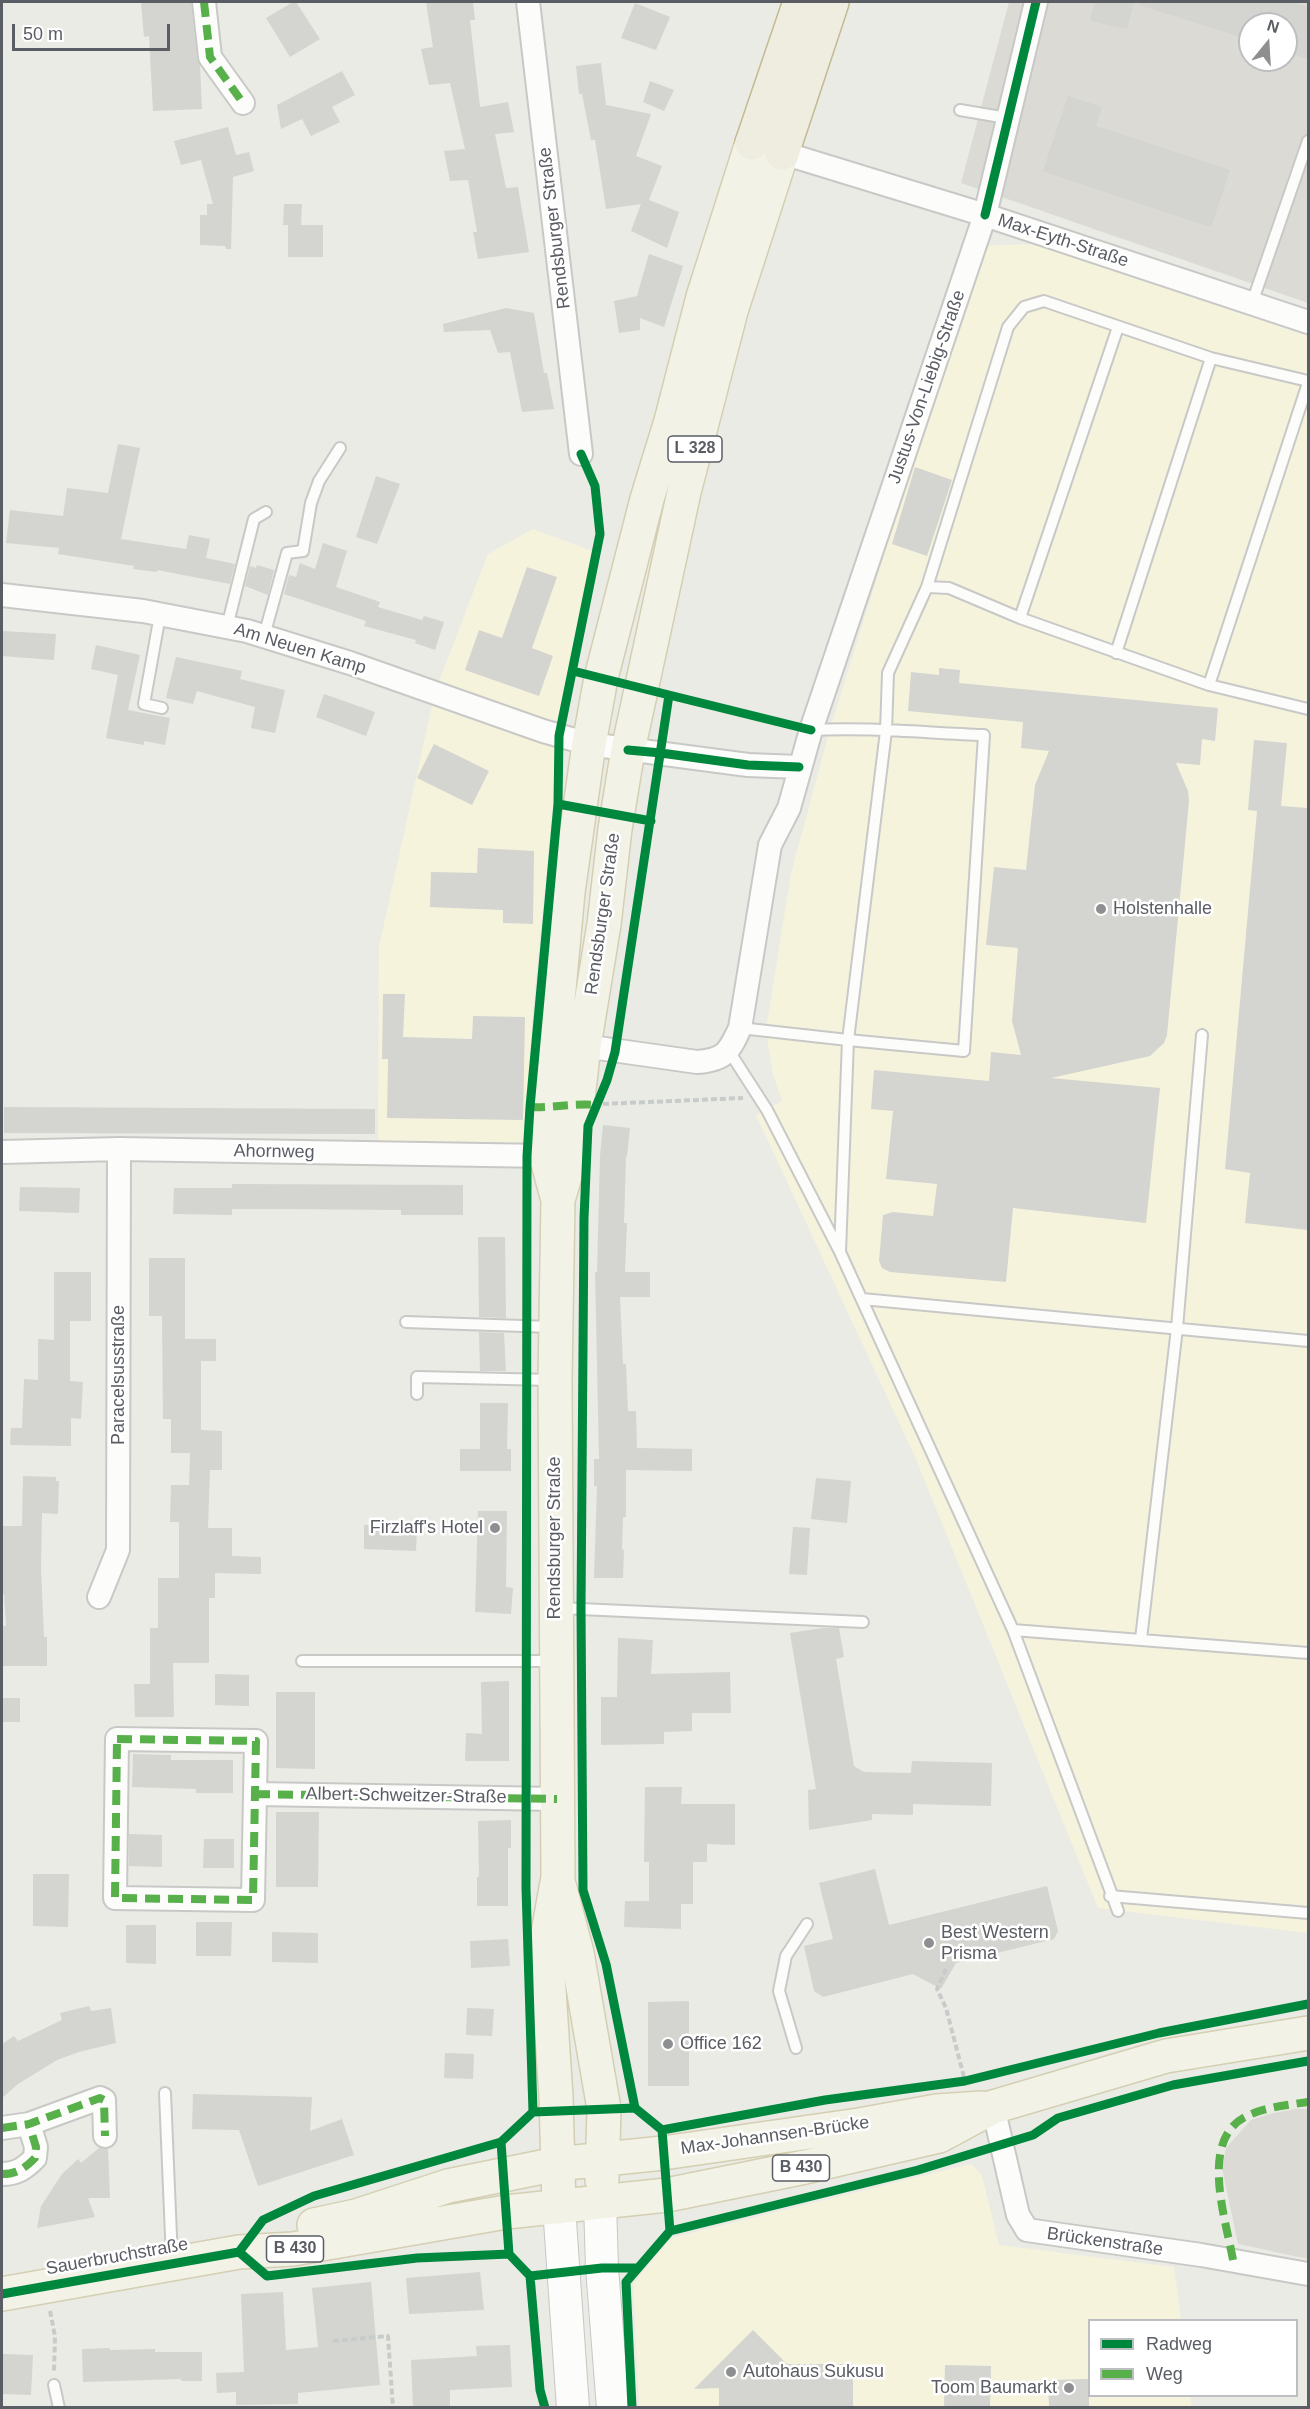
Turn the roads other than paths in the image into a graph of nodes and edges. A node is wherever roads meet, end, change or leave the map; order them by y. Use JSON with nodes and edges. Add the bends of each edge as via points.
{"nodes":[{"id":1,"x":204,"y":2,"type":"edge"},
{"id":2,"x":528,"y":2,"type":"edge"},
{"id":3,"x":800,"y":2,"type":"edge"},
{"id":4,"x":832,"y":2,"type":"edge"},
{"id":5,"x":1036,"y":2,"type":"edge"},
{"id":6,"x":243,"y":103,"type":"dead end"},
{"id":7,"x":960,"y":110,"type":"dead end"},
{"id":8,"x":1007,"y":118,"type":"junction"},
{"id":9,"x":1308,"y":141,"type":"edge"},
{"id":10,"x":752,"y":143,"type":"junction"},
{"id":11,"x":782,"y":153,"type":"junction"},
{"id":12,"x":985,"y":215,"type":"junction"},
{"id":13,"x":1252,"y":303,"type":"junction"},
{"id":14,"x":1308,"y":322,"type":"edge"},
{"id":15,"x":1118,"y":327,"type":"junction"},
{"id":16,"x":1211,"y":358,"type":"junction"},
{"id":17,"x":1308,"y":382,"type":"edge"},
{"id":18,"x":340,"y":448,"type":"dead end"},
{"id":19,"x":581,"y":454,"type":"dead end"},
{"id":20,"x":266,"y":512,"type":"dead end"},
{"id":21,"x":927,"y":587,"type":"junction"},
{"id":22,"x":2,"y":595,"type":"edge"},
{"id":23,"x":160,"y":615,"type":"junction"},
{"id":24,"x":1020,"y":618,"type":"junction"},
{"id":25,"x":227,"y":627,"type":"junction"},
{"id":26,"x":264,"y":636,"type":"junction"},
{"id":27,"x":1116,"y":653,"type":"junction"},
{"id":28,"x":1209,"y":685,"type":"junction"},
{"id":29,"x":162,"y":708,"type":"dead end"},
{"id":30,"x":1308,"y":709,"type":"edge"},
{"id":31,"x":811,"y":730,"type":"junction"},
{"id":32,"x":886,"y":731,"type":"junction"},
{"id":33,"x":589,"y":744,"type":"junction"},
{"id":34,"x":628,"y":750,"type":"junction"},
{"id":35,"x":800,"y":767,"type":"junction"},
{"id":36,"x":557,"y":993,"type":"junction"},
{"id":37,"x":740,"y":1028,"type":"junction"},
{"id":38,"x":1202,"y":1035,"type":"dead end"},
{"id":39,"x":848,"y":1040,"type":"junction"},
{"id":40,"x":584,"y":1046,"type":"junction"},
{"id":41,"x":729,"y":1051,"type":"junction"},
{"id":42,"x":550,"y":1081,"type":"junction"},
{"id":43,"x":119,"y":1149,"type":"junction"},
{"id":44,"x":2,"y":1152,"type":"edge"},
{"id":45,"x":546,"y":1156,"type":"junction"},
{"id":46,"x":558,"y":1200,"type":"junction"},
{"id":47,"x":840,"y":1252,"type":"junction"},
{"id":48,"x":862,"y":1299,"type":"junction"},
{"id":49,"x":405,"y":1322,"type":"dead end"},
{"id":50,"x":556,"y":1327,"type":"junction"},
{"id":51,"x":1177,"y":1328,"type":"junction"},
{"id":52,"x":1308,"y":1341,"type":"edge"},
{"id":53,"x":555,"y":1380,"type":"junction"},
{"id":54,"x":417,"y":1394,"type":"dead end"},
{"id":55,"x":99,"y":1597,"type":"dead end"},
{"id":56,"x":556,"y":1608,"type":"junction"},
{"id":57,"x":863,"y":1622,"type":"dead end"},
{"id":58,"x":1013,"y":1630,"type":"junction"},
{"id":59,"x":1141,"y":1640,"type":"junction"},
{"id":60,"x":1308,"y":1653,"type":"edge"},
{"id":61,"x":302,"y":1661,"type":"dead end"},
{"id":62,"x":556,"y":1661,"type":"junction"},
{"id":63,"x":255,"y":1794,"type":"junction"},
{"id":64,"x":556,"y":1799,"type":"junction"},
{"id":65,"x":558,"y":1877,"type":"junction"},
{"id":66,"x":1110,"y":1896,"type":"junction"},
{"id":67,"x":1118,"y":1911,"type":"dead end"},
{"id":68,"x":1308,"y":1913,"type":"edge"},
{"id":69,"x":807,"y":1924,"type":"dead end"},
{"id":70,"x":1308,"y":2033,"type":"edge"},
{"id":71,"x":796,"y":2048,"type":"dead end"},
{"id":72,"x":165,"y":2093,"type":"dead end"},
{"id":73,"x":993,"y":2108,"type":"junction"},
{"id":74,"x":29,"y":2124,"type":"junction"},
{"id":75,"x":2,"y":2128,"type":"edge"},
{"id":76,"x":105,"y":2136,"type":"dead end"},
{"id":77,"x":603,"y":2159,"type":"junction"},
{"id":78,"x":557,"y":2164,"type":"junction"},
{"id":79,"x":2,"y":2174,"type":"edge"},
{"id":80,"x":600,"y":2203,"type":"junction"},
{"id":81,"x":559,"y":2206,"type":"junction"},
{"id":82,"x":238,"y":2252,"type":"junction"},
{"id":83,"x":172,"y":2264,"type":"junction"},
{"id":84,"x":1308,"y":2274,"type":"edge"},
{"id":85,"x":2,"y":2294,"type":"edge"},
{"id":86,"x":54,"y":2385,"type":"road end"},
{"id":87,"x":59,"y":2408,"type":"edge"},
{"id":88,"x":573,"y":2408,"type":"edge"},
{"id":89,"x":614,"y":2408,"type":"edge"}],
"edges":[{"from":1,"to":6,"type":"street","via":[[210,57]]},
{"from":2,"to":19,"type":"street","name":"Rendsburger Straße"},
{"from":3,"to":10,"type":"highway","number":"L 328"},
{"from":4,"to":11,"type":"highway","number":"L 328"},
{"from":5,"to":8,"type":"street","name":"Justus-Von-Liebig-Straße"},
{"from":7,"to":8,"type":"lane"},
{"from":8,"to":12,"type":"street","name":"Justus-Von-Liebig-Straße"},
{"from":9,"to":13,"type":"lane"},
{"from":10,"to":11,"type":"street","name":"Max-Eyth-Straße"},
{"from":10,"to":33,"type":"main road","number":"L 328","via":[[703,297],[647,498]]},
{"from":11,"to":12,"type":"street","name":"Max-Eyth-Straße"},
{"from":11,"to":34,"type":"main road","number":"L 328","via":[[731,311],[684,492]]},
{"from":12,"to":13,"type":"street","name":"Max-Eyth-Straße"},
{"from":12,"to":31,"type":"street","name":"Justus-Von-Liebig-Straße"},
{"from":13,"to":14,"type":"street","name":"Max-Eyth-Straße"},
{"from":15,"to":16,"type":"lane"},
{"from":15,"to":21,"type":"lane","via":[[1044,302],[1024,307],[1008,327]]},
{"from":15,"to":24,"type":"lane"},
{"from":16,"to":17,"type":"lane"},
{"from":16,"to":27,"type":"lane"},
{"from":17,"to":28,"type":"lane"},
{"from":18,"to":26,"type":"lane","via":[[311,503],[303,551],[287,553]]},
{"from":20,"to":25,"type":"lane","via":[[254,519]]},
{"from":21,"to":24,"type":"lane","via":[[949,588]]},
{"from":21,"to":32,"type":"lane","via":[[888,673]]},
{"from":22,"to":23,"type":"street","name":"Am Neuen Kamp"},
{"from":23,"to":25,"type":"street","name":"Am Neuen Kamp"},
{"from":23,"to":29,"type":"lane","via":[[144,704]]},
{"from":24,"to":27,"type":"lane"},
{"from":25,"to":26,"type":"street","name":"Am Neuen Kamp"},
{"from":26,"to":33,"type":"street","name":"Am Neuen Kamp"},
{"from":27,"to":28,"type":"lane"},
{"from":28,"to":30,"type":"lane"},
{"from":31,"to":32,"type":"lane"},
{"from":31,"to":35,"type":"street","name":"Justus-Von-Liebig-Straße"},
{"from":32,"to":39,"type":"lane"},
{"from":32,"to":39,"type":"lane","via":[[984,735],[964,1051]]},
{"from":33,"to":34,"type":"street"},
{"from":33,"to":36,"type":"main road","name":"Rendsburger Straße","number":"L 328"},
{"from":34,"to":35,"type":"street","via":[[748,765]]},
{"from":34,"to":40,"type":"main road","name":"Rendsburger Straße","number":"L 328"},
{"from":35,"to":37,"type":"street","name":"Justus-Von-Liebig-Straße","via":[[789,808],[770,845]]},
{"from":36,"to":40,"type":"street","name":"Rendsburger Straße","via":[[572,1037]]},
{"from":36,"to":42,"type":"main road","name":"Rendsburger Straße","number":"L 328"},
{"from":37,"to":39,"type":"lane"},
{"from":37,"to":41,"type":"street","name":"Justus-Von-Liebig-Straße"},
{"from":38,"to":51,"type":"lane"},
{"from":39,"to":47,"type":"lane"},
{"from":40,"to":41,"type":"street","via":[[697,1062],[710,1061]]},
{"from":40,"to":42,"type":"street","via":[[565,1059]]},
{"from":40,"to":46,"type":"main road","name":"Rendsburger Straße","number":"L 328","via":[[572,1152]]},
{"from":41,"to":47,"type":"lane","via":[[759,1097]]},
{"from":42,"to":45,"type":"main road","name":"Rendsburger Straße","number":"L 328"},
{"from":43,"to":44,"type":"street","name":"Ahornweg"},
{"from":43,"to":45,"type":"street","name":"Ahornweg"},
{"from":43,"to":55,"type":"street","name":"Paracelsusstraße","via":[[118,1550]]},
{"from":45,"to":46,"type":"main road","name":"Rendsburger Straße","number":"L 328"},
{"from":46,"to":50,"type":"main road","name":"Rendsburger Straße","number":"L 328"},
{"from":47,"to":48,"type":"lane"},
{"from":48,"to":51,"type":"lane"},
{"from":48,"to":58,"type":"lane"},
{"from":49,"to":50,"type":"lane"},
{"from":50,"to":53,"type":"main road","name":"Rendsburger Straße","number":"L 328"},
{"from":51,"to":52,"type":"lane"},
{"from":51,"to":59,"type":"lane"},
{"from":53,"to":54,"type":"lane","via":[[417,1377]]},
{"from":53,"to":56,"type":"main road","name":"Rendsburger Straße","number":"L 328"},
{"from":56,"to":57,"type":"lane"},
{"from":56,"to":62,"type":"main road","name":"Rendsburger Straße","number":"L 328"},
{"from":58,"to":59,"type":"lane"},
{"from":58,"to":66,"type":"lane"},
{"from":59,"to":60,"type":"lane"},
{"from":61,"to":62,"type":"lane"},
{"from":62,"to":64,"type":"main road","name":"Rendsburger Straße","number":"L 328"},
{"from":63,"to":63,"type":"street","via":[[253,1900],[115,1898],[117,1739],[256,1741]]},
{"from":63,"to":64,"type":"street","name":"Albert-Schweitzer-Straße"},
{"from":64,"to":65,"type":"main road","name":"Rendsburger Straße","number":"L 328"},
{"from":65,"to":77,"type":"main road","name":"Rendsburger Straße","number":"L 328","via":[[592,2032],[604,2109]]},
{"from":65,"to":78,"type":"main road","name":"Rendsburger Straße","number":"L 328","via":[[546,1944]]},
{"from":66,"to":67,"type":"lane"},
{"from":66,"to":68,"type":"lane"},
{"from":69,"to":71,"type":"lane","via":[[786,1956],[779,1991]]},
{"from":70,"to":73,"type":"main road","name":"Max-Johannsen-Brücke","number":"B 430","via":[[1166,2056]]},
{"from":72,"to":83,"type":"lane"},
{"from":73,"to":77,"type":"main road","name":"Max-Johannsen-Brücke","number":"B 430","via":[[937,2110],[769,2138]]},
{"from":73,"to":80,"type":"main road","name":"Max-Johannsen-Brücke","number":"B 430","via":[[939,2136],[667,2195]]},
{"from":73,"to":84,"type":"street","name":"Brückenstraße","via":[[1018,2215],[1027,2230]]},
{"from":74,"to":75,"type":"street"},
{"from":74,"to":76,"type":"street","via":[[100,2098],[104,2100]]},
{"from":74,"to":79,"type":"street","via":[[35,2158],[24,2169]]},
{"from":77,"to":78,"type":"main road","name":"Max-Johannsen-Brücke","number":"B 430"},
{"from":77,"to":80,"type":"main road","name":"Rendsburger Straße","number":"L 328"},
{"from":78,"to":81,"type":"main road","name":"Rendsburger Straße","number":"L 328"},
{"from":78,"to":82,"type":"main road","name":"Sauerbruchstraße","number":"B 430","via":[[448,2186],[356,2216],[282,2233]]},
{"from":80,"to":81,"type":"main road","name":"Max-Johannsen-Brücke","number":"B 430"},
{"from":80,"to":89,"type":"street","name":"Rendsburger Straße"},
{"from":81,"to":82,"type":"main road","name":"Sauerbruchstraße","number":"B 430","via":[[293,2249]]},
{"from":81,"to":88,"type":"street","name":"Rendsburger Straße"},
{"from":82,"to":83,"type":"main road","name":"Sauerbruchstraße","number":"B 430"},
{"from":83,"to":85,"type":"main road","name":"Sauerbruchstraße","number":"B 430"},
{"from":86,"to":87,"type":"lane"}]}
